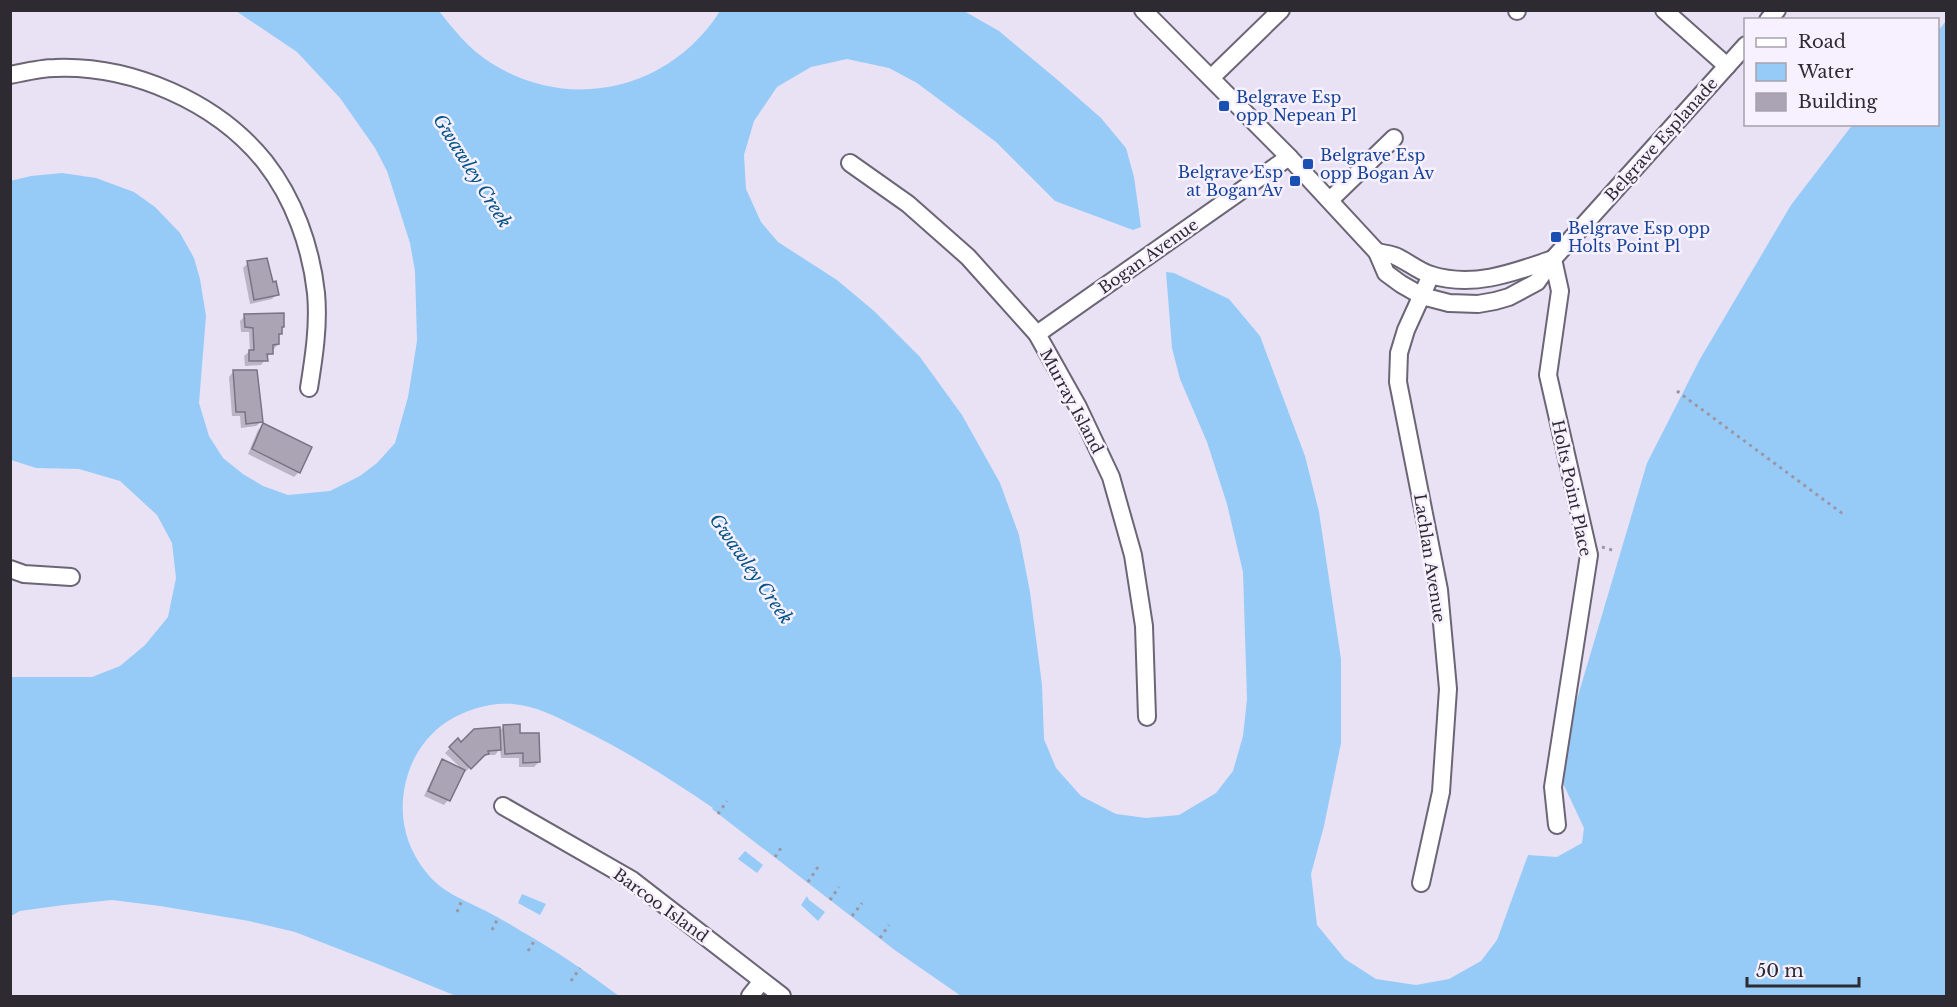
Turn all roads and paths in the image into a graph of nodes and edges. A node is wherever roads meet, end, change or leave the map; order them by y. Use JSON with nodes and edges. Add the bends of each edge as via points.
{"nodes":[{"id":1,"x":1143,"y":10,"type":"edge"},
{"id":2,"x":1281,"y":10,"type":"edge"},
{"id":3,"x":1664,"y":10,"type":"edge"},
{"id":4,"x":1744,"y":47,"type":"edge"},
{"id":5,"x":1727,"y":66,"type":"junction"},
{"id":6,"x":10,"y":75,"type":"edge"},
{"id":7,"x":1212,"y":77,"type":"junction"},
{"id":8,"x":1394,"y":138,"type":"dead end"},
{"id":9,"x":1289,"y":157,"type":"junction"},
{"id":10,"x":850,"y":164,"type":"dead end"},
{"id":11,"x":1330,"y":200,"type":"junction"},
{"id":12,"x":1377,"y":252,"type":"junction"},
{"id":13,"x":1552,"y":259,"type":"junction"},
{"id":14,"x":1431,"y":275,"type":"junction"},
{"id":15,"x":1422,"y":296,"type":"junction"},
{"id":16,"x":1037,"y":334,"type":"junction"},
{"id":17,"x":309,"y":388,"type":"dead end"},
{"id":18,"x":1677,"y":392,"type":"dead end"},
{"id":19,"x":1843,"y":514,"type":"dead end"},
{"id":20,"x":10,"y":569,"type":"edge"},
{"id":21,"x":70,"y":577,"type":"dead end"},
{"id":22,"x":1147,"y":717,"type":"dead end"},
{"id":23,"x":727,"y":801,"type":"dead end"},
{"id":24,"x":503,"y":806,"type":"dead end"},
{"id":25,"x":718,"y":814,"type":"dead end"},
{"id":26,"x":1557,"y":825,"type":"dead end"},
{"id":27,"x":783,"y":845,"type":"dead end"},
{"id":28,"x":775,"y":857,"type":"dead end"},
{"id":29,"x":818,"y":867,"type":"dead end"},
{"id":30,"x":808,"y":882,"type":"dead end"},
{"id":31,"x":1421,"y":883,"type":"dead end"},
{"id":32,"x":839,"y":887,"type":"dead end"},
{"id":33,"x":462,"y":900,"type":"dead end"},
{"id":34,"x":830,"y":900,"type":"dead end"},
{"id":35,"x":862,"y":903,"type":"dead end"},
{"id":36,"x":456,"y":912,"type":"dead end"},
{"id":37,"x":852,"y":916,"type":"dead end"},
{"id":38,"x":498,"y":918,"type":"dead end"},
{"id":39,"x":889,"y":925,"type":"dead end"},
{"id":40,"x":492,"y":930,"type":"dead end"},
{"id":41,"x":880,"y":938,"type":"dead end"},
{"id":42,"x":535,"y":940,"type":"dead end"},
{"id":43,"x":528,"y":951,"type":"dead end"},
{"id":44,"x":580,"y":968,"type":"dead end"},
{"id":45,"x":571,"y":981,"type":"dead end"},
{"id":46,"x":762,"y":981,"type":"junction"},
{"id":47,"x":750,"y":996,"type":"edge"},
{"id":48,"x":782,"y":996,"type":"edge"}],
"edges":[{"from":1,"to":7,"type":"street","name":"Belgrave Esplanade"},
{"from":2,"to":7,"type":"street"},
{"from":3,"to":5,"type":"street"},
{"from":4,"to":5,"type":"street","name":"Belgrave Esplanade"},
{"from":5,"to":13,"type":"street","name":"Belgrave Esplanade"},
{"from":6,"to":17,"type":"street","via":[[54,68],[116,73],[178,94],[244,140],[287,197],[310,258],[316,293],[316,348]]},
{"from":7,"to":9,"type":"street","name":"Belgrave Esplanade"},
{"from":8,"to":11,"type":"street"},
{"from":9,"to":11,"type":"street","name":"Belgrave Esplanade"},
{"from":9,"to":16,"type":"street","name":"Bogan Avenue"},
{"from":10,"to":16,"type":"street","name":"Murray Island","via":[[908,204],[968,257]]},
{"from":11,"to":12,"type":"street","name":"Belgrave Esplanade"},
{"from":12,"to":14,"type":"street","name":"Belgrave Esplanade"},
{"from":12,"to":15,"type":"street","name":"Belgrave Esplanade","via":[[1386,273]]},
{"from":13,"to":14,"type":"street","name":"Belgrave Esplanade","via":[[1481,280]]},
{"from":13,"to":15,"type":"street","name":"Belgrave Esplanade","via":[[1537,282],[1495,301],[1459,304]]},
{"from":13,"to":26,"type":"street","name":"Holts Point Place","via":[[1560,291],[1548,375],[1589,555],[1553,787]]},
{"from":14,"to":15,"type":"street","name":"Lachlan Avenue"},
{"from":15,"to":31,"type":"street","name":"Lachlan Avenue","via":[[1399,353],[1398,382],[1439,590],[1448,689],[1441,792]]},
{"from":16,"to":22,"type":"street","name":"Murray Island","via":[[1111,477],[1130,544],[1144,626]]},
{"from":18,"to":19,"type":"path"},
{"from":20,"to":21,"type":"street"},
{"from":23,"to":25,"type":"path"},
{"from":24,"to":46,"type":"street","name":"Barcoo Island","via":[[632,880]]},
{"from":27,"to":28,"type":"path"},
{"from":29,"to":30,"type":"path"},
{"from":32,"to":34,"type":"path"},
{"from":33,"to":36,"type":"path"},
{"from":35,"to":37,"type":"path"},
{"from":38,"to":40,"type":"path"},
{"from":39,"to":41,"type":"path"},
{"from":42,"to":43,"type":"path"},
{"from":44,"to":45,"type":"path"},
{"from":46,"to":47,"type":"street"},
{"from":46,"to":48,"type":"street","name":"Barcoo Island"}]}
